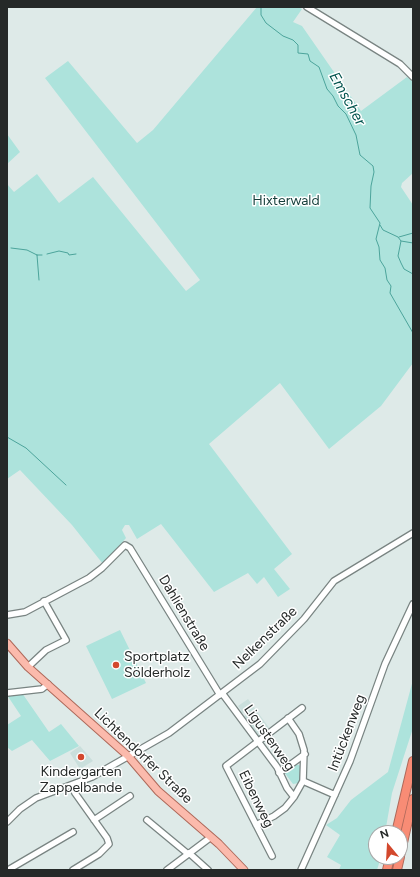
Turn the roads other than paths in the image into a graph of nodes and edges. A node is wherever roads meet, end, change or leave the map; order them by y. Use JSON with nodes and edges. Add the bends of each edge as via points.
{"nodes":[{"id":1,"x":307,"y":7,"type":"edge"},
{"id":2,"x":413,"y":77,"type":"edge"},
{"id":3,"x":413,"y":534,"type":"edge"},
{"id":4,"x":44,"y":601,"type":"junction"},
{"id":5,"x":413,"y":604,"type":"edge"},
{"id":6,"x":411,"y":614,"type":"edge"},
{"id":7,"x":7,"y":615,"type":"edge"},
{"id":8,"x":7,"y":643,"type":"edge"},
{"id":9,"x":28,"y":667,"type":"junction"},
{"id":10,"x":48,"y":684,"type":"junction"},
{"id":11,"x":7,"y":693,"type":"edge"},
{"id":12,"x":221,"y":694,"type":"junction"},
{"id":13,"x":302,"y":708,"type":"dead end"},
{"id":14,"x":288,"y":718,"type":"junction"},
{"id":15,"x":258,"y":741,"type":"junction"},
{"id":16,"x":305,"y":754,"type":"junction"},
{"id":17,"x":128,"y":756,"type":"junction"},
{"id":18,"x":413,"y":761,"type":"edge"},
{"id":19,"x":279,"y":774,"type":"junction"},
{"id":20,"x":303,"y":781,"type":"junction"},
{"id":21,"x":72,"y":785,"type":"junction"},
{"id":22,"x":335,"y":795,"type":"junction"},
{"id":23,"x":130,"y":796,"type":"dead end"},
{"id":24,"x":294,"y":797,"type":"junction"},
{"id":25,"x":413,"y":799,"type":"edge"},
{"id":26,"x":94,"y":820,"type":"junction"},
{"id":27,"x":147,"y":820,"type":"dead end"},
{"id":28,"x":7,"y":822,"type":"edge"},
{"id":29,"x":256,"y":825,"type":"junction"},
{"id":30,"x":398,"y":825,"type":"edge"},
{"id":31,"x":407,"y":825,"type":"edge"},
{"id":32,"x":73,"y":832,"type":"dead end"},
{"id":33,"x":211,"y":837,"type":"junction"},
{"id":34,"x":189,"y":853,"type":"junction"},
{"id":35,"x":272,"y":856,"type":"dead end"},
{"id":36,"x":8,"y":870,"type":"edge"},
{"id":37,"x":73,"y":870,"type":"edge"},
{"id":38,"x":167,"y":870,"type":"edge"},
{"id":39,"x":208,"y":870,"type":"edge"},
{"id":40,"x":244,"y":870,"type":"edge"},
{"id":41,"x":301,"y":870,"type":"edge"}],
"edges":[{"from":1,"to":2,"type":"street","via":[[400,64]]},
{"from":3,"to":12,"type":"street","name":"Nelkenstraße","via":[[334,581],[290,634],[260,664]]},
{"from":4,"to":7,"type":"street","via":[[25,612]]},
{"from":4,"to":9,"type":"street","via":[[66,640],[38,657]]},
{"from":4,"to":12,"type":"street","name":"Dahlienstraße","via":[[94,574],[125,545],[130,548]]},
{"from":5,"to":6,"type":"street","name":"Intückenweg"},
{"from":6,"to":22,"type":"street","name":"Intückenweg","via":[[385,664],[355,750]]},
{"from":8,"to":9,"type":"main road","name":"Lichtendorfer Straße"},
{"from":9,"to":10,"type":"main road","name":"Lichtendorfer Straße"},
{"from":10,"to":11,"type":"street","via":[[42,689]]},
{"from":10,"to":17,"type":"main road","name":"Lichtendorfer Straße"},
{"from":12,"to":15,"type":"street","name":"Ligusterweg"},
{"from":12,"to":17,"type":"street","name":"Nelkenstraße","via":[[163,737]]},
{"from":13,"to":14,"type":"street"},
{"from":14,"to":15,"type":"street"},
{"from":14,"to":16,"type":"street","via":[[299,734]]},
{"from":15,"to":19,"type":"street","name":"Ligusterweg","via":[[277,767]]},
{"from":15,"to":29,"type":"street","name":"Eibenweg","via":[[226,766]]},
{"from":16,"to":19,"type":"street"},
{"from":16,"to":20,"type":"street"},
{"from":17,"to":21,"type":"street","name":"Nelkenstraße","via":[[92,777]]},
{"from":17,"to":33,"type":"main road","name":"Lichtendorfer Straße","via":[[158,791]]},
{"from":18,"to":30,"type":"highway"},
{"from":19,"to":24,"type":"street","name":"Ligusterweg"},
{"from":20,"to":22,"type":"street"},
{"from":20,"to":24,"type":"street"},
{"from":21,"to":26,"type":"street"},
{"from":21,"to":28,"type":"street","name":"Nelkenstraße","via":[[27,803]]},
{"from":22,"to":41,"type":"street","name":"Intückenweg"},
{"from":23,"to":26,"type":"street"},
{"from":24,"to":29,"type":"street","via":[[280,813]]},
{"from":25,"to":31,"type":"highway"},
{"from":26,"to":37,"type":"street","via":[[109,844],[99,854]]},
{"from":27,"to":34,"type":"street"},
{"from":29,"to":35,"type":"street","name":"Eibenweg"},
{"from":32,"to":36,"type":"street"},
{"from":33,"to":34,"type":"street"},
{"from":33,"to":40,"type":"main road","name":"Lichtendorfer Straße"},
{"from":34,"to":38,"type":"street"},
{"from":34,"to":39,"type":"street"}]}
